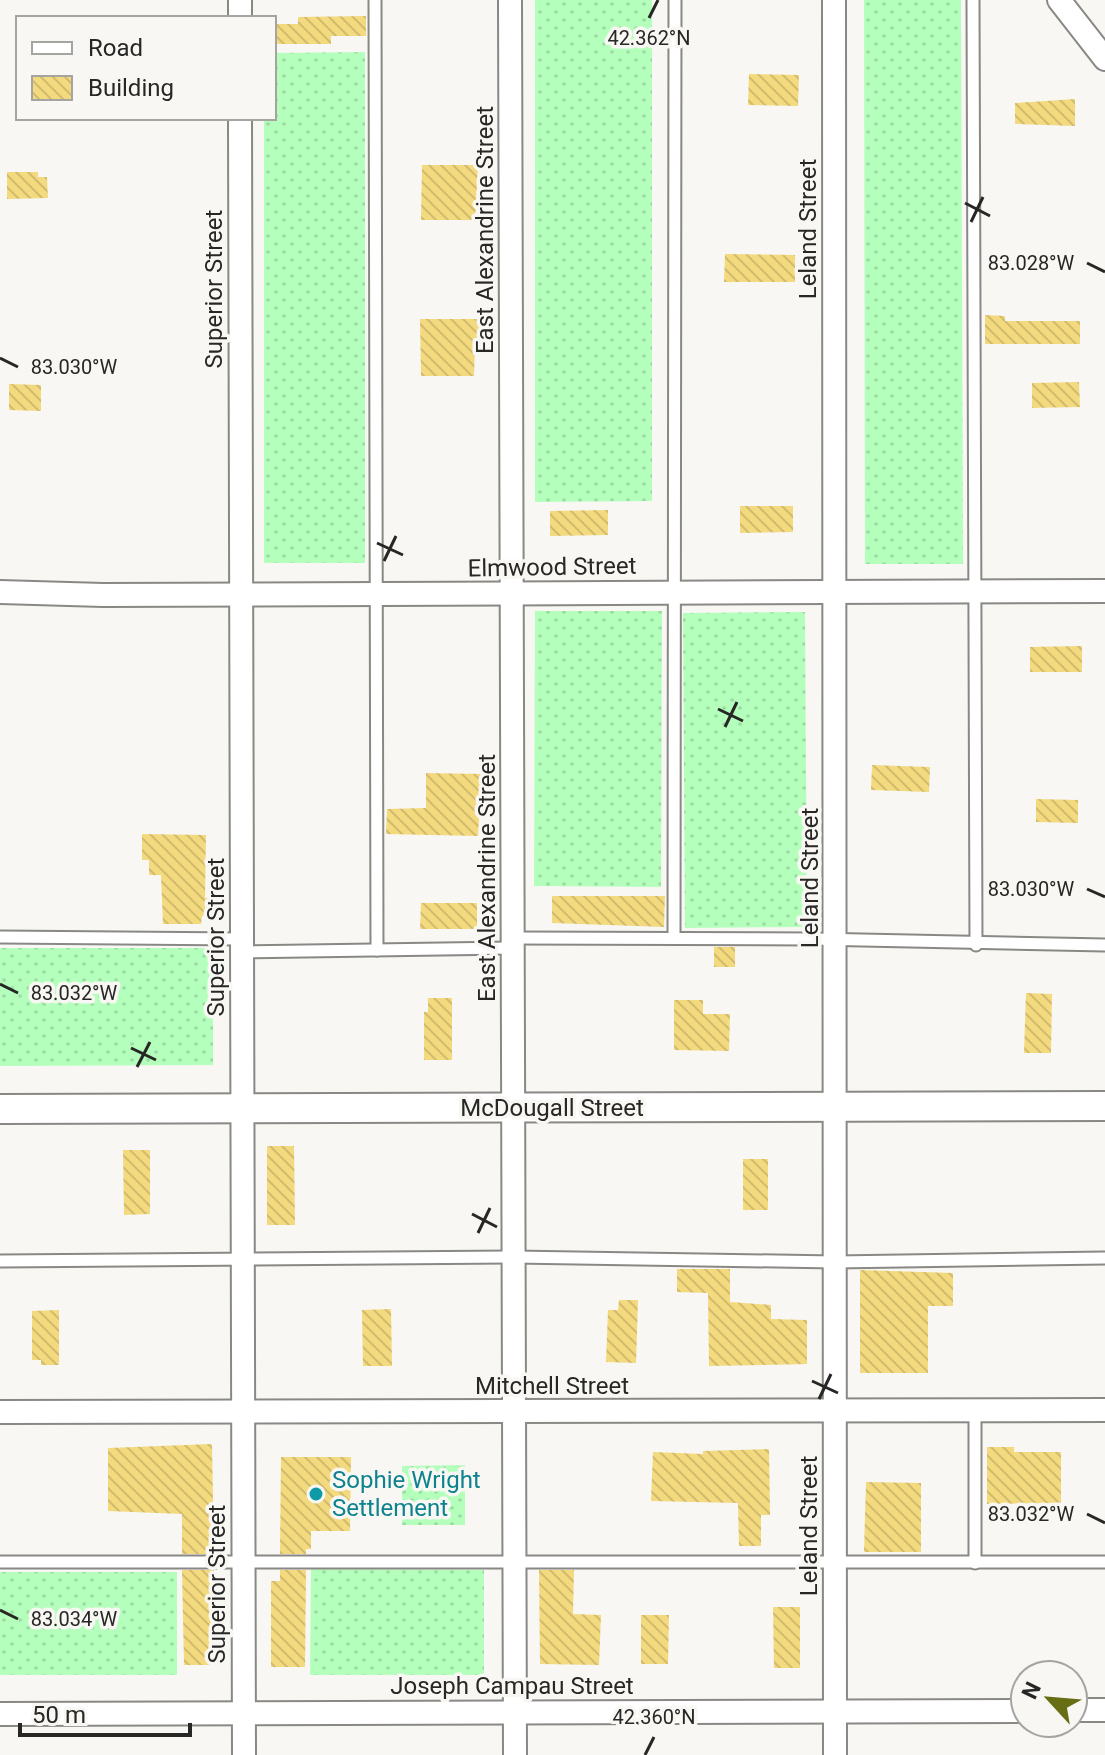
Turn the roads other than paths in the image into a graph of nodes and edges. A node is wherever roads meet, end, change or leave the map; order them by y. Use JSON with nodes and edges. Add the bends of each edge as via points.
{"nodes":[{"id":1,"x":375,"y":0,"type":"edge"},
{"id":2,"x":510,"y":0,"type":"edge"},
{"id":3,"x":675,"y":0,"type":"edge"},
{"id":4,"x":834,"y":0,"type":"edge"},
{"id":5,"x":973,"y":0,"type":"edge"},
{"id":6,"x":1059,"y":0,"type":"edge"},
{"id":7,"x":1105,"y":59,"type":"edge"},
{"id":8,"x":240,"y":120,"type":"edge"},
{"id":9,"x":674,"y":591,"type":"junction"},
{"id":10,"x":1105,"y":591,"type":"edge"},
{"id":11,"x":0,"y":592,"type":"edge"},
{"id":12,"x":834,"y":592,"type":"junction"},
{"id":13,"x":976,"y":592,"type":"junction"},
{"id":14,"x":241,"y":594,"type":"junction"},
{"id":15,"x":378,"y":594,"type":"junction"},
{"id":16,"x":512,"y":594,"type":"junction"},
{"id":17,"x":0,"y":937,"type":"edge"},
{"id":18,"x":674,"y":938,"type":"junction"},
{"id":19,"x":837,"y":940,"type":"junction"},
{"id":20,"x":513,"y":943,"type":"junction"},
{"id":21,"x":243,"y":945,"type":"junction"},
{"id":22,"x":976,"y":945,"type":"junction"},
{"id":23,"x":1105,"y":945,"type":"edge"},
{"id":24,"x":377,"y":950,"type":"junction"},
{"id":25,"x":1105,"y":1106,"type":"edge"},
{"id":26,"x":835,"y":1107,"type":"junction"},
{"id":27,"x":513,"y":1108,"type":"junction"},
{"id":28,"x":0,"y":1109,"type":"edge"},
{"id":29,"x":242,"y":1109,"type":"junction"},
{"id":30,"x":514,"y":1257,"type":"junction"},
{"id":31,"x":1105,"y":1258,"type":"edge"},
{"id":32,"x":243,"y":1260,"type":"junction"},
{"id":33,"x":0,"y":1261,"type":"edge"},
{"id":34,"x":835,"y":1262,"type":"junction"},
{"id":35,"x":1105,"y":1410,"type":"edge"},
{"id":36,"x":835,"y":1411,"type":"junction"},
{"id":37,"x":975,"y":1411,"type":"junction"},
{"id":38,"x":0,"y":1412,"type":"edge"},
{"id":39,"x":243,"y":1412,"type":"junction"},
{"id":40,"x":514,"y":1412,"type":"junction"},
{"id":41,"x":515,"y":1560,"type":"junction"},
{"id":42,"x":243,"y":1561,"type":"junction"},
{"id":43,"x":0,"y":1562,"type":"edge"},
{"id":44,"x":1105,"y":1562,"type":"edge"},
{"id":45,"x":975,"y":1563,"type":"junction"},
{"id":46,"x":836,"y":1564,"type":"junction"},
{"id":47,"x":1009,"y":1711,"type":"edge"},
{"id":48,"x":515,"y":1712,"type":"junction"},
{"id":49,"x":835,"y":1712,"type":"junction"},
{"id":50,"x":243,"y":1713,"type":"junction"},
{"id":51,"x":0,"y":1714,"type":"edge"},
{"id":52,"x":244,"y":1755,"type":"edge"},
{"id":53,"x":515,"y":1755,"type":"edge"},
{"id":54,"x":835,"y":1755,"type":"edge"}],
"edges":[{"from":1,"to":15,"type":"lane"},
{"from":2,"to":16,"type":"street","name":"East Alexandrine Street"},
{"from":3,"to":9,"type":"lane"},
{"from":4,"to":12,"type":"street","name":"Leland Street"},
{"from":5,"to":13,"type":"lane"},
{"from":6,"to":7,"type":"street"},
{"from":8,"to":14,"type":"street","name":"Superior Street"},
{"from":9,"to":12,"type":"street","name":"Elmwood Street"},
{"from":9,"to":16,"type":"street","name":"Elmwood Street"},
{"from":9,"to":18,"type":"lane"},
{"from":10,"to":13,"type":"street","name":"Elmwood Street"},
{"from":11,"to":14,"type":"street","name":"Elmwood Street"},
{"from":12,"to":13,"type":"street","name":"Elmwood Street"},
{"from":12,"to":19,"type":"street","name":"Leland Street"},
{"from":13,"to":22,"type":"lane"},
{"from":14,"to":15,"type":"street","name":"Elmwood Street"},
{"from":14,"to":21,"type":"street","name":"Superior Street"},
{"from":15,"to":16,"type":"street","name":"Elmwood Street"},
{"from":15,"to":24,"type":"lane"},
{"from":16,"to":20,"type":"street","name":"East Alexandrine Street"},
{"from":17,"to":21,"type":"lane"},
{"from":18,"to":19,"type":"lane"},
{"from":18,"to":20,"type":"lane"},
{"from":19,"to":22,"type":"lane"},
{"from":19,"to":26,"type":"street","name":"Leland Street"},
{"from":20,"to":24,"type":"lane"},
{"from":20,"to":27,"type":"street","name":"East Alexandrine Street"},
{"from":21,"to":24,"type":"lane"},
{"from":21,"to":29,"type":"street","name":"Superior Street"},
{"from":22,"to":23,"type":"lane"},
{"from":25,"to":26,"type":"street","name":"McDougall Street"},
{"from":26,"to":27,"type":"street","name":"McDougall Street"},
{"from":26,"to":34,"type":"street","name":"Leland Street"},
{"from":27,"to":29,"type":"street","name":"McDougall Street"},
{"from":27,"to":30,"type":"street","name":"East Alexandrine Street"},
{"from":28,"to":29,"type":"street","name":"McDougall Street"},
{"from":29,"to":32,"type":"street","name":"Superior Street"},
{"from":30,"to":32,"type":"lane"},
{"from":30,"to":34,"type":"lane"},
{"from":30,"to":40,"type":"street","name":"East Alexandrine Street"},
{"from":31,"to":34,"type":"lane"},
{"from":32,"to":33,"type":"lane"},
{"from":32,"to":39,"type":"street","name":"Superior Street"},
{"from":34,"to":36,"type":"street","name":"Leland Street"},
{"from":35,"to":37,"type":"street","name":"Mitchell Street"},
{"from":36,"to":37,"type":"street","name":"Mitchell Street"},
{"from":36,"to":40,"type":"street","name":"Mitchell Street"},
{"from":36,"to":46,"type":"street","name":"Leland Street"},
{"from":37,"to":45,"type":"lane"},
{"from":38,"to":39,"type":"street","name":"Mitchell Street"},
{"from":39,"to":40,"type":"street","name":"Mitchell Street"},
{"from":39,"to":42,"type":"street","name":"Superior Street"},
{"from":40,"to":41,"type":"street","name":"East Alexandrine Street"},
{"from":41,"to":42,"type":"lane"},
{"from":41,"to":46,"type":"lane"},
{"from":41,"to":48,"type":"street","name":"East Alexandrine Street"},
{"from":42,"to":43,"type":"lane"},
{"from":42,"to":50,"type":"street","name":"Superior Street"},
{"from":44,"to":45,"type":"lane"},
{"from":45,"to":46,"type":"lane"},
{"from":46,"to":49,"type":"street","name":"Leland Street"},
{"from":47,"to":49,"type":"street","name":"Joseph Campau Street"},
{"from":48,"to":49,"type":"street","name":"Joseph Campau Street"},
{"from":48,"to":50,"type":"street","name":"Joseph Campau Street"},
{"from":48,"to":53,"type":"street","name":"East Alexandrine Street"},
{"from":49,"to":54,"type":"street","name":"Leland Street"},
{"from":50,"to":51,"type":"street","name":"Joseph Campau Street"},
{"from":50,"to":52,"type":"street","name":"Superior Street"}]}
